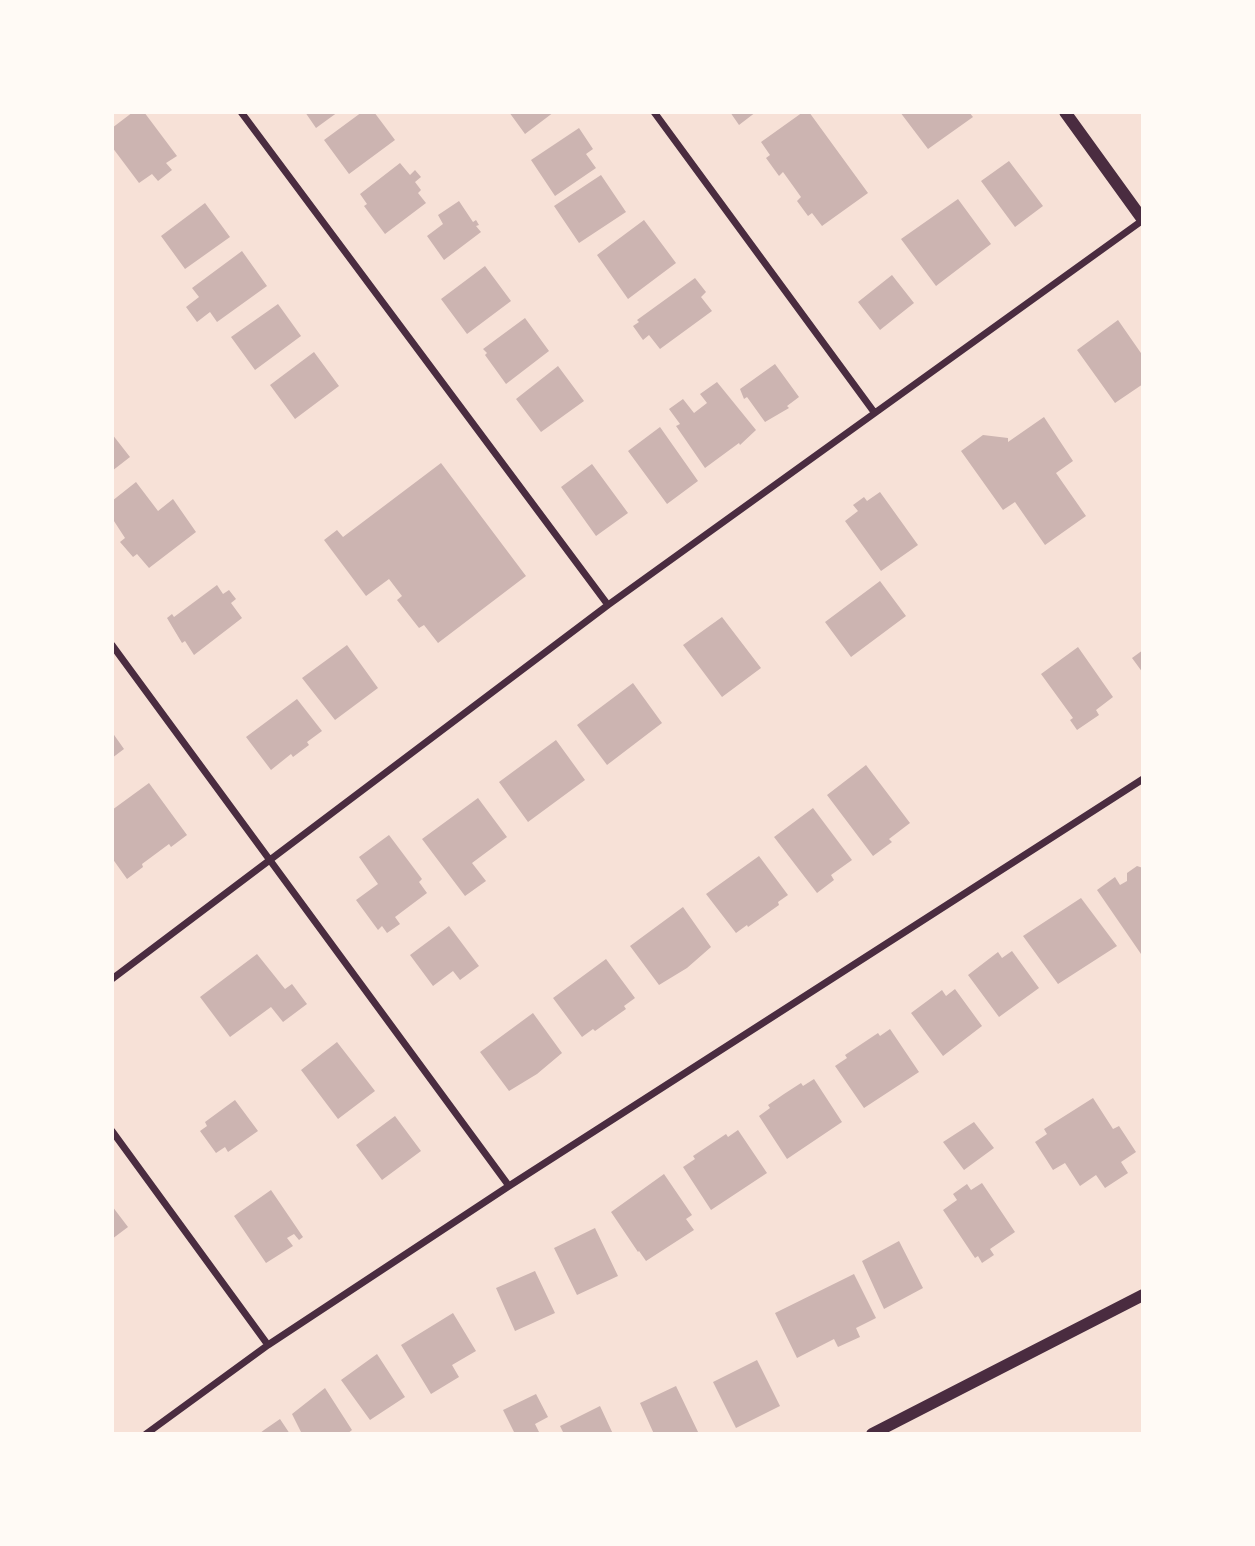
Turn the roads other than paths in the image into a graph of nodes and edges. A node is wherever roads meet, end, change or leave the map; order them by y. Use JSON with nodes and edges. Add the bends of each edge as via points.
{"nodes":[{"id":1,"x":241,"y":112,"type":"edge"},
{"id":2,"x":654,"y":112,"type":"edge"},
{"id":3,"x":1065,"y":112,"type":"edge"},
{"id":4,"x":1143,"y":220,"type":"edge"},
{"id":5,"x":874,"y":412,"type":"junction"},
{"id":6,"x":608,"y":605,"type":"junction"},
{"id":7,"x":112,"y":645,"type":"edge"},
{"id":8,"x":1143,"y":779,"type":"edge"},
{"id":9,"x":270,"y":860,"type":"junction"},
{"id":10,"x":112,"y":979,"type":"edge"},
{"id":11,"x":112,"y":1131,"type":"edge"},
{"id":12,"x":509,"y":1186,"type":"junction"},
{"id":13,"x":1143,"y":1294,"type":"edge"},
{"id":14,"x":268,"y":1345,"type":"junction"},
{"id":15,"x":146,"y":1434,"type":"edge"},
{"id":16,"x":872,"y":1434,"type":"edge"}],
"edges":[{"from":1,"to":6,"type":"street"},
{"from":2,"to":5,"type":"street"},
{"from":3,"to":4,"type":"street"},
{"from":4,"to":5,"type":"street"},
{"from":5,"to":6,"type":"street"},
{"from":6,"to":9,"type":"street"},
{"from":7,"to":9,"type":"street"},
{"from":8,"to":12,"type":"street"},
{"from":9,"to":10,"type":"street"},
{"from":9,"to":12,"type":"street"},
{"from":11,"to":14,"type":"street"},
{"from":12,"to":14,"type":"street"},
{"from":13,"to":16,"type":"street"},
{"from":14,"to":15,"type":"street"}]}
